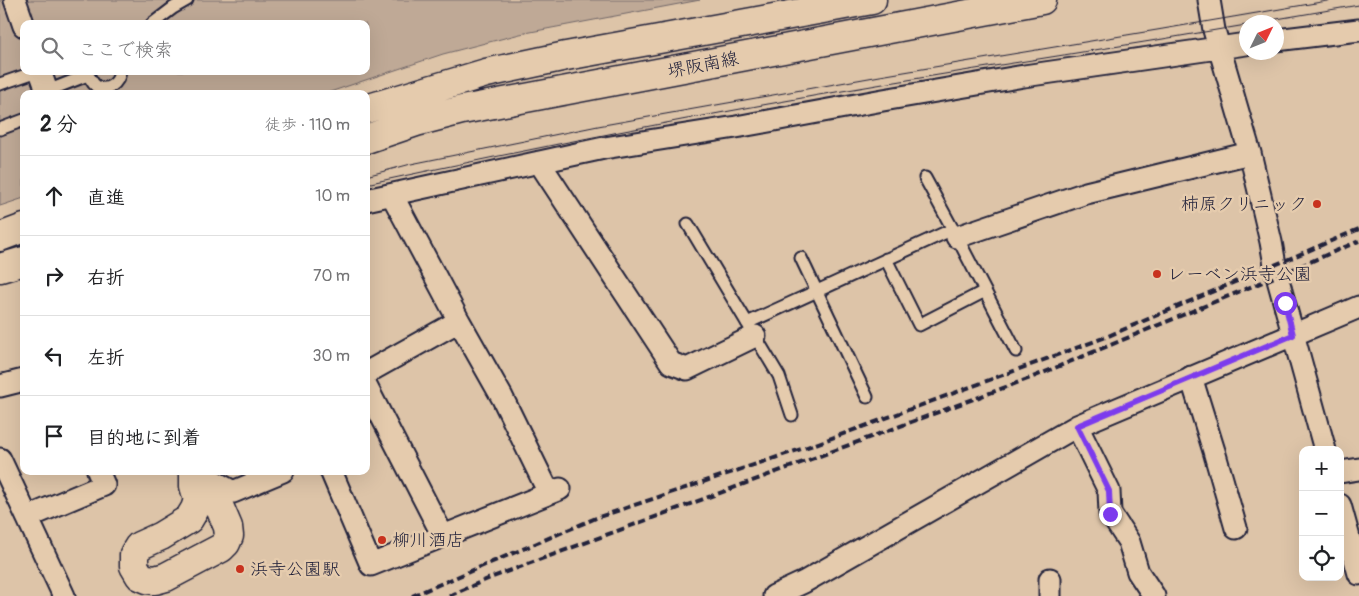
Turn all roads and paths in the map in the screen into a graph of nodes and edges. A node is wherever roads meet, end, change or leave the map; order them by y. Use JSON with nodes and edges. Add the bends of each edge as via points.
{"nodes":[{"id":1,"x":14,"y":0,"type":"edge"},
{"id":2,"x":187,"y":0,"type":"edge"},
{"id":3,"x":872,"y":0,"type":"edge"},
{"id":4,"x":1042,"y":0,"type":"edge"},
{"id":5,"x":1209,"y":0,"type":"edge"},
{"id":6,"x":22,"y":20,"type":"edge"},
{"id":7,"x":157,"y":20,"type":"edge"},
{"id":8,"x":1359,"y":30,"type":"edge"},
{"id":9,"x":1284,"y":39,"type":"edge"},
{"id":10,"x":1239,"y":45,"type":"edge"},
{"id":11,"x":1219,"y":47,"type":"junction"},
{"id":12,"x":78,"y":75,"type":"edge"},
{"id":13,"x":89,"y":75,"type":"edge"},
{"id":14,"x":120,"y":75,"type":"edge"},
{"id":15,"x":43,"y":82,"type":"edge"},
{"id":16,"x":0,"y":84,"type":"edge"},
{"id":17,"x":370,"y":108,"type":"edge"},
{"id":18,"x":20,"y":122,"type":"edge"},
{"id":19,"x":0,"y":129,"type":"edge"},
{"id":20,"x":370,"y":138,"type":"edge"},
{"id":21,"x":1250,"y":153,"type":"junction"},
{"id":22,"x":539,"y":162,"type":"junction"},
{"id":23,"x":925,"y":178,"type":"dead end"},
{"id":24,"x":392,"y":195,"type":"junction"},
{"id":25,"x":370,"y":199,"type":"edge"},
{"id":26,"x":688,"y":224,"type":"dead end"},
{"id":27,"x":20,"y":230,"type":"edge"},
{"id":28,"x":955,"y":233,"type":"junction"},
{"id":29,"x":0,"y":237,"type":"edge"},
{"id":30,"x":801,"y":258,"type":"dead end"},
{"id":31,"x":886,"y":260,"type":"junction"},
{"id":32,"x":20,"y":262,"type":"edge"},
{"id":33,"x":0,"y":268,"type":"edge"},
{"id":34,"x":817,"y":291,"type":"junction"},
{"id":35,"x":985,"y":291,"type":"junction"},
{"id":36,"x":1359,"y":306,"type":"edge"},
{"id":37,"x":459,"y":321,"type":"junction"},
{"id":38,"x":751,"y":329,"type":"junction"},
{"id":39,"x":1293,"y":335,"type":"junction"},
{"id":40,"x":1016,"y":351,"type":"dead end"},
{"id":41,"x":370,"y":371,"type":"edge"},
{"id":42,"x":1191,"y":378,"type":"junction"},
{"id":43,"x":20,"y":381,"type":"edge"},
{"id":44,"x":0,"y":386,"type":"edge"},
{"id":45,"x":370,"y":394,"type":"edge"},
{"id":46,"x":867,"y":397,"type":"dead end"},
{"id":47,"x":792,"y":415,"type":"dead end"},
{"id":48,"x":1077,"y":426,"type":"junction"},
{"id":49,"x":1324,"y":446,"type":"edge"},
{"id":50,"x":0,"y":459,"type":"edge"},
{"id":51,"x":1359,"y":469,"type":"edge"},
{"id":52,"x":1344,"y":471,"type":"edge"},
{"id":53,"x":100,"y":475,"type":"edge"},
{"id":54,"x":195,"y":475,"type":"edge"},
{"id":55,"x":199,"y":475,"type":"edge"},
{"id":56,"x":202,"y":475,"type":"edge"},
{"id":57,"x":273,"y":475,"type":"edge"},
{"id":58,"x":333,"y":475,"type":"edge"},
{"id":59,"x":28,"y":517,"type":"junction"},
{"id":60,"x":1344,"y":520,"type":"edge"},
{"id":61,"x":1236,"y":528,"type":"dead end"},
{"id":62,"x":443,"y":536,"type":"junction"},
{"id":63,"x":1359,"y":574,"type":"edge"},
{"id":64,"x":150,"y":588,"type":"edge"},
{"id":65,"x":64,"y":596,"type":"edge"},
{"id":66,"x":774,"y":596,"type":"edge"},
{"id":67,"x":1154,"y":596,"type":"edge"}],
"edges":[{"from":1,"to":6,"type":"street"},
{"from":2,"to":7,"type":"lane"},
{"from":3,"to":17,"type":"main road","name":"堺阪南線","via":[[486,73]]},
{"from":4,"to":20,"type":"main road","name":"堺阪南線","via":[[462,110]]},
{"from":5,"to":11,"type":"street"},
{"from":8,"to":9,"type":"street"},
{"from":10,"to":11,"type":"street"},
{"from":11,"to":21,"type":"street"},
{"from":11,"to":22,"type":"street","via":[[1024,76]]},
{"from":12,"to":15,"type":"lane"},
{"from":13,"to":14,"type":"lane","via":[[93,83],[105,89]]},
{"from":15,"to":16,"type":"lane"},
{"from":18,"to":19,"type":"lane"},
{"from":21,"to":28,"type":"street","via":[[1086,192]]},
{"from":21,"to":39,"type":"street"},
{"from":22,"to":24,"type":"street"},
{"from":22,"to":38,"type":"street","via":[[671,363],[687,369]]},
{"from":23,"to":28,"type":"lane"},
{"from":24,"to":25,"type":"street"},
{"from":24,"to":37,"type":"street"},
{"from":26,"to":38,"type":"lane"},
{"from":27,"to":29,"type":"main road"},
{"from":28,"to":31,"type":"lane"},
{"from":28,"to":35,"type":"lane"},
{"from":30,"to":34,"type":"lane"},
{"from":31,"to":34,"type":"lane"},
{"from":31,"to":35,"type":"lane","via":[[919,325]]},
{"from":32,"to":33,"type":"main road"},
{"from":34,"to":38,"type":"lane"},
{"from":34,"to":46,"type":"lane"},
{"from":35,"to":40,"type":"lane"},
{"from":36,"to":39,"type":"street"},
{"from":37,"to":41,"type":"street"},
{"from":37,"to":62,"type":"street","via":[[555,491]]},
{"from":38,"to":47,"type":"lane","via":[[779,376]]},
{"from":39,"to":42,"type":"street"},
{"from":39,"to":49,"type":"street"},
{"from":42,"to":48,"type":"street"},
{"from":42,"to":61,"type":"street"},
{"from":43,"to":44,"type":"street"},
{"from":45,"to":62,"type":"street"},
{"from":48,"to":66,"type":"street"},
{"from":48,"to":67,"type":"street","via":[[1109,491],[1110,514],[1129,542],[1138,572]]},
{"from":50,"to":59,"type":"street"},
{"from":51,"to":52,"type":"street"},
{"from":53,"to":59,"type":"street","via":[[104,485]]},
{"from":54,"to":64,"type":"main road","via":[[198,500],[189,519],[139,546],[134,554],[134,566]]},
{"from":55,"to":64,"type":"main road","via":[[210,487],[224,517],[229,536],[226,543],[155,580]]},
{"from":56,"to":57,"type":"street","via":[[232,492]]},
{"from":58,"to":62,"type":"street","via":[[371,565]]},
{"from":59,"to":65,"type":"street"},
{"from":60,"to":63,"type":"street"}]}
